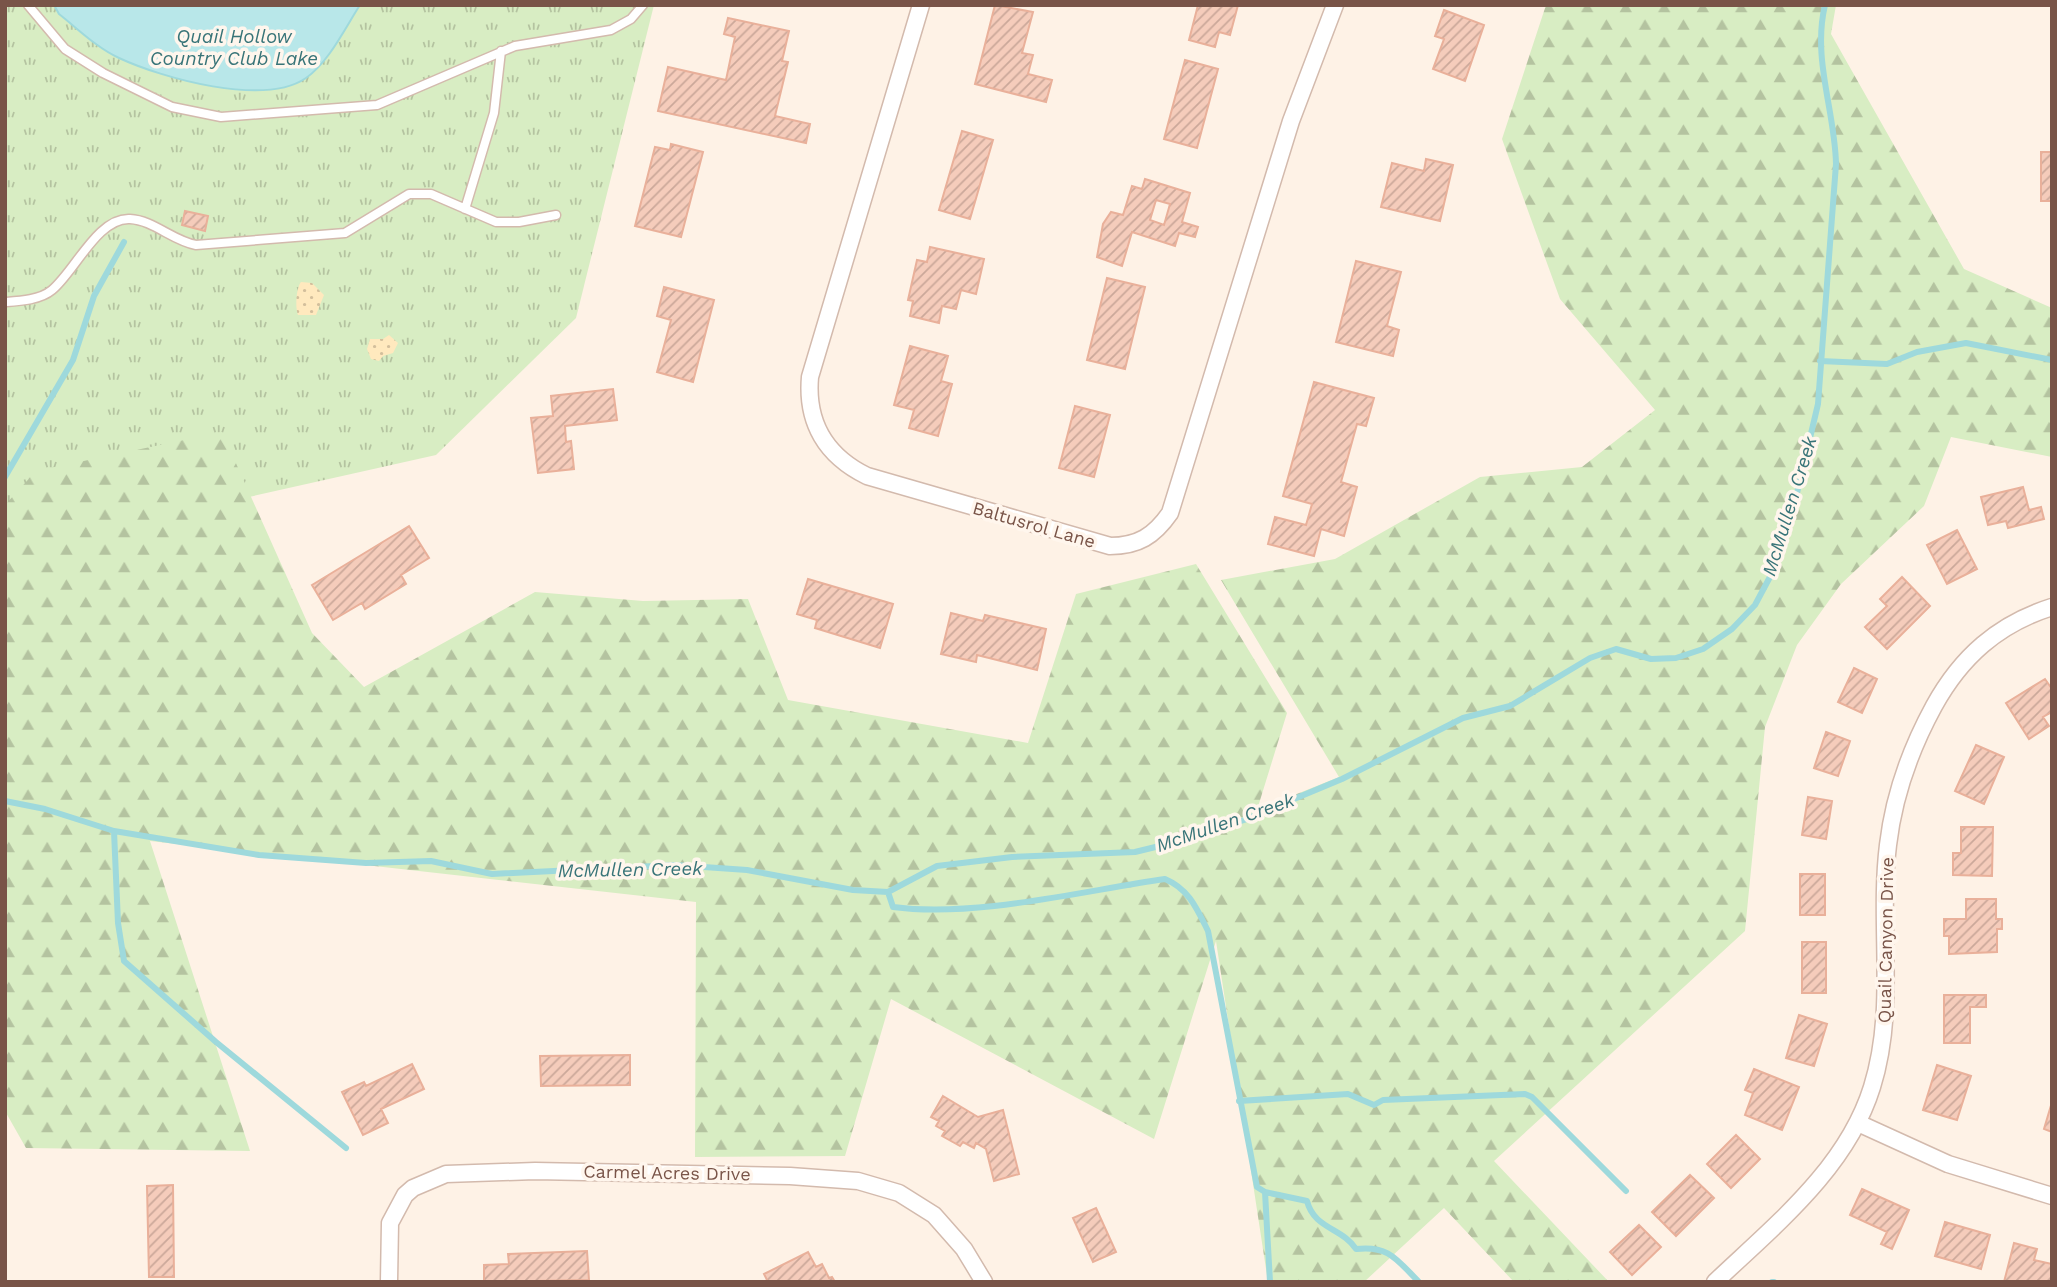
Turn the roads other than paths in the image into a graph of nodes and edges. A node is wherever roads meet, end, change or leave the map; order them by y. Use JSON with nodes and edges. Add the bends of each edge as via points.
{"nodes":[{"id":1,"x":28,"y":5,"type":"edge"},
{"id":2,"x":643,"y":5,"type":"edge"},
{"id":3,"x":921,"y":5,"type":"edge"},
{"id":4,"x":1335,"y":5,"type":"edge"},
{"id":5,"x":500,"y":51,"type":"junction"},
{"id":6,"x":465,"y":209,"type":"junction"},
{"id":7,"x":556,"y":215,"type":"dead end"},
{"id":8,"x":5,"y":302,"type":"edge"},
{"id":9,"x":2052,"y":607,"type":"edge"},
{"id":10,"x":1858,"y":1123,"type":"junction"},
{"id":11,"x":2052,"y":1195,"type":"edge"},
{"id":12,"x":389,"y":1282,"type":"edge"},
{"id":13,"x":984,"y":1282,"type":"edge"},
{"id":14,"x":1715,"y":1282,"type":"edge"}],
"edges":[{"from":1,"to":5,"type":"lane","via":[[65,49],[103,73],[172,107],[221,117],[377,105]]},
{"from":2,"to":5,"type":"lane","via":[[632,19],[611,30],[585,37],[536,40]]},
{"from":3,"to":4,"type":"street","name":"Baltusrol Lane","via":[[810,377],[811,416],[833,453],[867,476],[1110,546],[1144,541],[1170,513],[1290,121]]},
{"from":5,"to":6,"type":"lane","via":[[494,113]]},
{"from":6,"to":7,"type":"lane","via":[[507,223]]},
{"from":6,"to":8,"type":"lane","via":[[431,194],[409,194],[345,233],[196,245],[137,220],[123,219],[105,228],[51,291]]},
{"from":9,"to":10,"type":"street","name":"Quail Canyon Drive","via":[[2008,625],[1981,644],[1941,694],[1909,755],[1887,847],[1887,1004],[1882,1046]]},
{"from":10,"to":11,"type":"street","via":[[1948,1164]]},
{"from":10,"to":14,"type":"street","name":"Quail Canyon Drive","via":[[1811,1190]]},
{"from":12,"to":13,"type":"street","name":"Carmel Acres Drive","via":[[390,1223],[412,1188],[446,1174],[535,1171],[858,1181],[899,1193],[934,1215],[964,1249]]}]}
